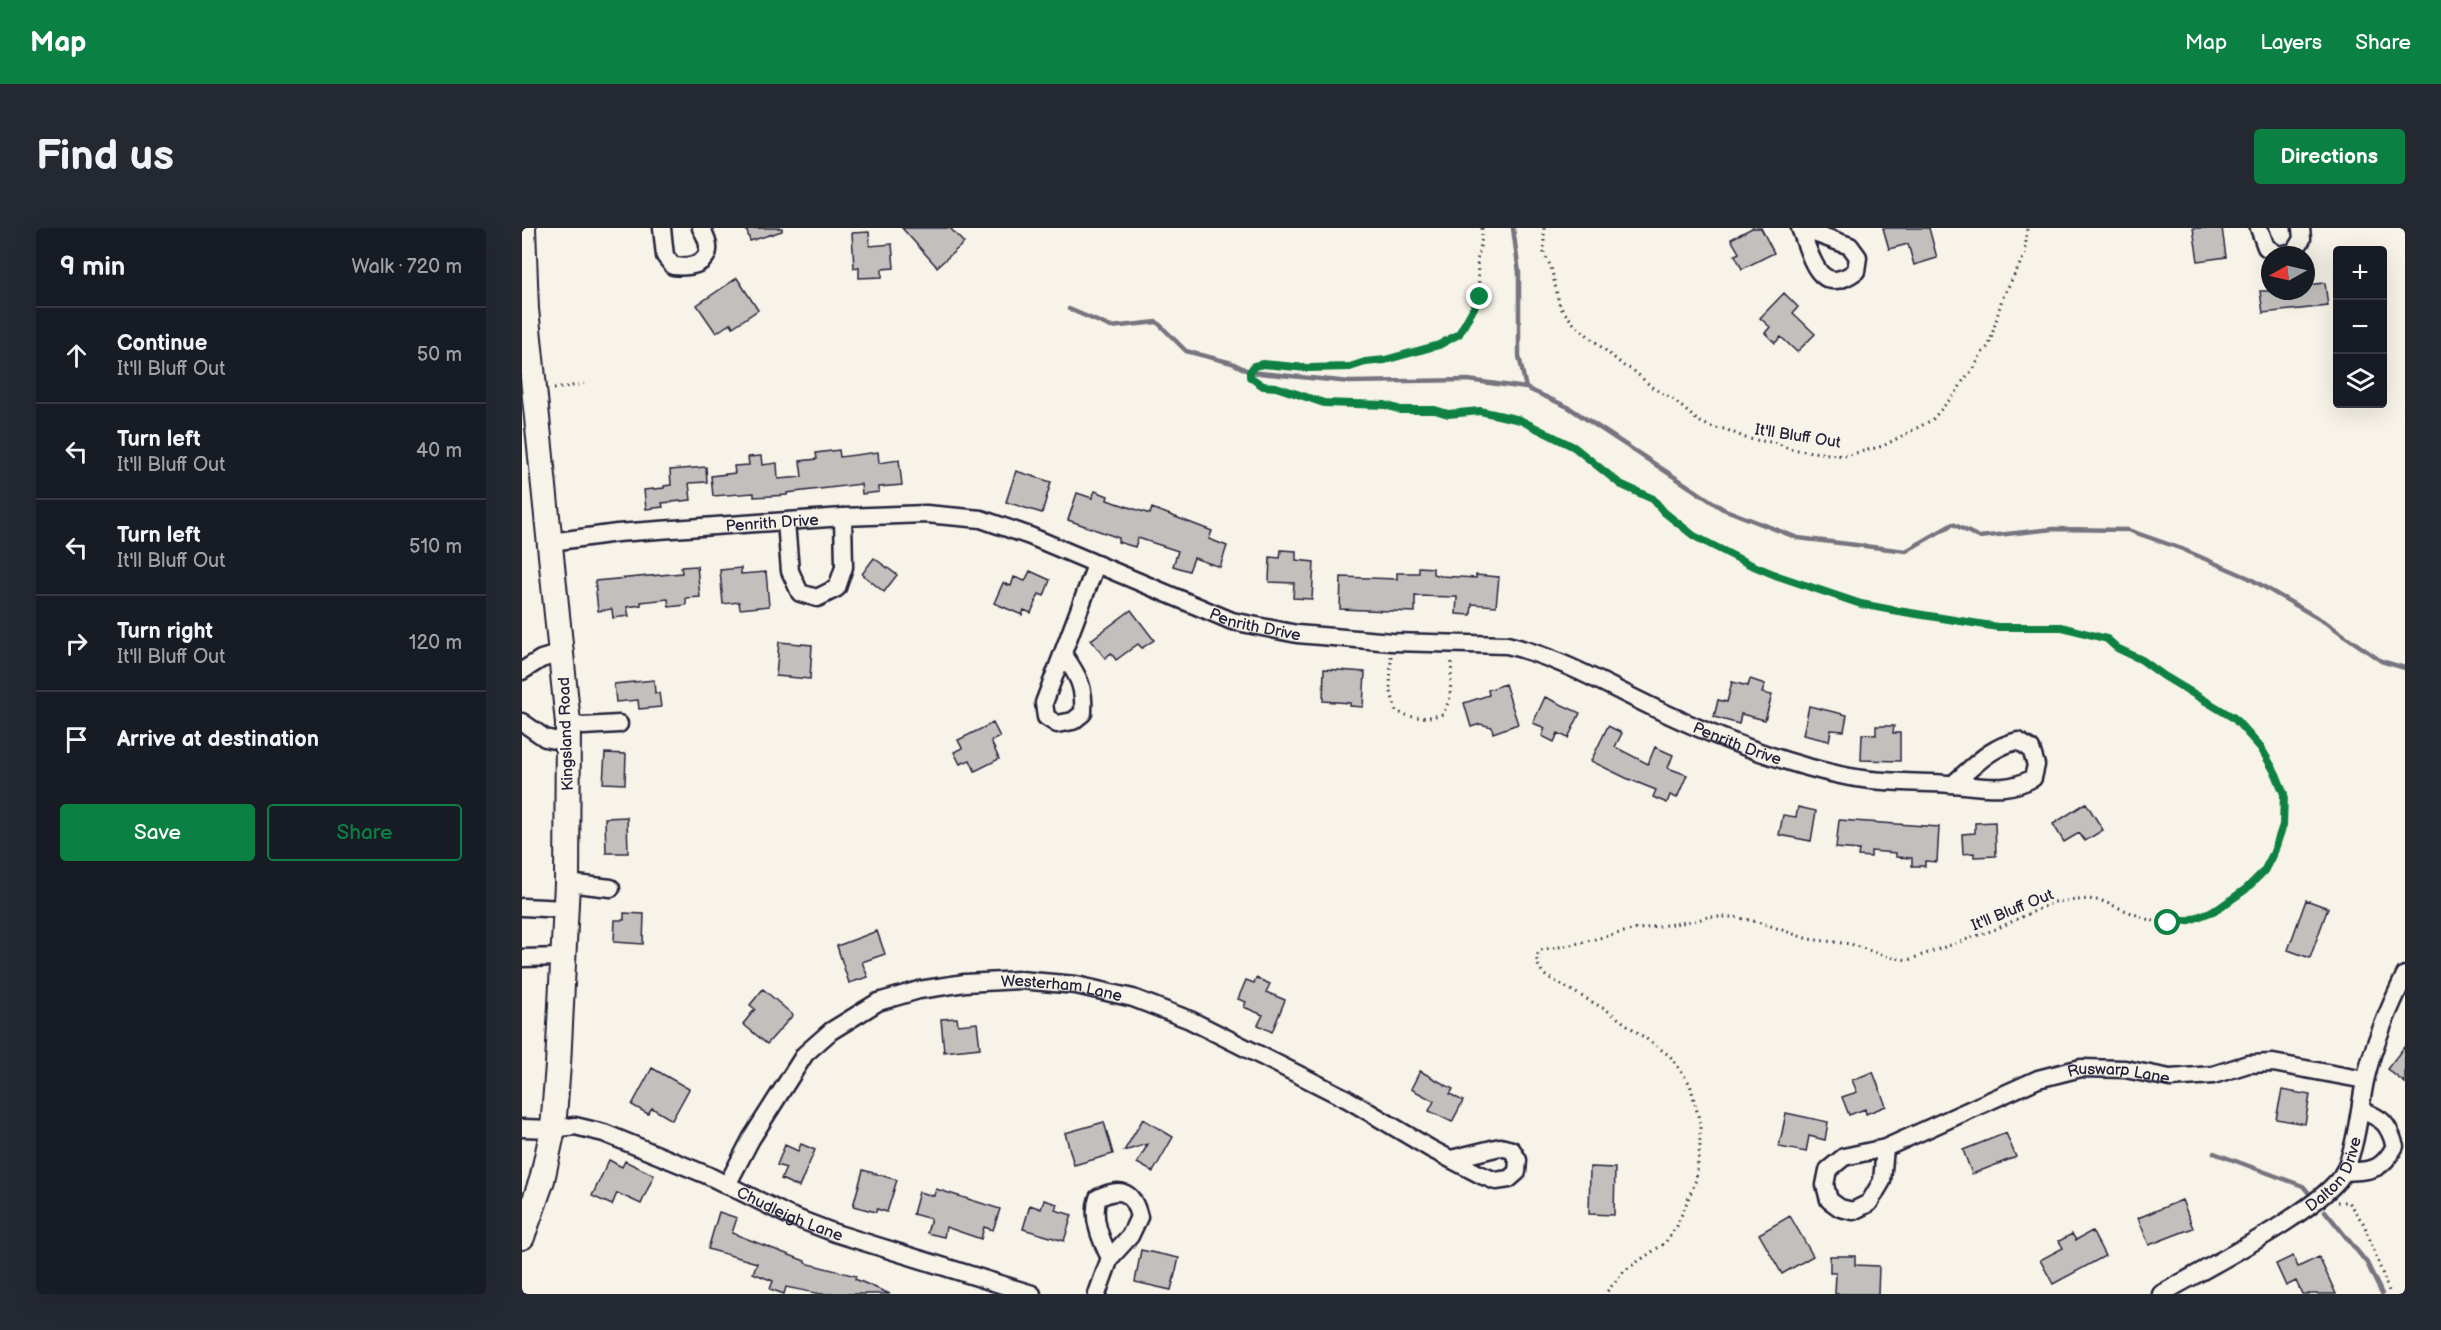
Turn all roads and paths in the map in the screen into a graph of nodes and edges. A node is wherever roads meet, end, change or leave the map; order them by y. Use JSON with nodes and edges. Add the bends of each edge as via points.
{"nodes":[{"id":1,"x":523,"y":228,"type":"edge"},
{"id":2,"x":662,"y":228,"type":"edge"},
{"id":3,"x":701,"y":228,"type":"edge"},
{"id":4,"x":1482,"y":228,"type":"edge"},
{"id":5,"x":1544,"y":228,"type":"edge"},
{"id":6,"x":2027,"y":228,"type":"edge"},
{"id":7,"x":2259,"y":228,"type":"edge"},
{"id":8,"x":2301,"y":228,"type":"edge"},
{"id":9,"x":523,"y":279,"type":"edge"},
{"id":10,"x":584,"y":384,"type":"dead end"},
{"id":11,"x":534,"y":393,"type":"junction"},
{"id":12,"x":843,"y":518,"type":"junction"},
{"id":13,"x":786,"y":522,"type":"junction"},
{"id":14,"x":551,"y":542,"type":"junction"},
{"id":15,"x":1096,"y":565,"type":"junction"},
{"id":16,"x":1392,"y":642,"type":"junction"},
{"id":17,"x":1452,"y":642,"type":"junction"},
{"id":18,"x":561,"y":653,"type":"junction"},
{"id":19,"x":1063,"y":654,"type":"dead end"},
{"id":20,"x":522,"y":671,"type":"edge"},
{"id":21,"x":522,"y":722,"type":"edge"},
{"id":22,"x":619,"y":724,"type":"dead end"},
{"id":23,"x":568,"y":733,"type":"junction"},
{"id":24,"x":1953,"y":784,"type":"dead end"},
{"id":25,"x":567,"y":883,"type":"junction"},
{"id":26,"x":611,"y":888,"type":"dead end"},
{"id":27,"x":522,"y":907,"type":"edge"},
{"id":28,"x":566,"y":909,"type":"junction"},
{"id":29,"x":563,"y":957,"type":"junction"},
{"id":30,"x":522,"y":958,"type":"edge"},
{"id":31,"x":2405,"y":975,"type":"edge"},
{"id":32,"x":2365,"y":1080,"type":"junction"},
{"id":33,"x":2361,"y":1110,"type":"junction"},
{"id":34,"x":522,"y":1128,"type":"edge"},
{"id":35,"x":552,"y":1129,"type":"junction"},
{"id":36,"x":1885,"y":1148,"type":"dead end"},
{"id":37,"x":1452,"y":1160,"type":"dead end"},
{"id":38,"x":2344,"y":1172,"type":"junction"},
{"id":39,"x":727,"y":1185,"type":"junction"},
{"id":40,"x":2320,"y":1199,"type":"junction"},
{"id":41,"x":522,"y":1237,"type":"edge"},
{"id":42,"x":1110,"y":1258,"type":"dead end"},
{"id":43,"x":1032,"y":1294,"type":"edge"},
{"id":44,"x":1098,"y":1294,"type":"edge"},
{"id":45,"x":1605,"y":1294,"type":"edge"},
{"id":46,"x":2161,"y":1294,"type":"edge"},
{"id":47,"x":2390,"y":1294,"type":"edge"}],
"edges":[{"from":1,"to":9,"type":"street","name":"Kingsland Road"},
{"from":2,"to":3,"type":"street","via":[[665,256],[673,267],[685,268],[702,262],[709,253],[708,240]]},
{"from":4,"to":45,"type":"path","name":"It'll Bluff Out","via":[[1477,262],[1480,297],[1456,338],[1350,367],[1263,364],[1254,366],[1250,377],[1263,386],[1324,403],[1385,405],[1448,414],[1480,411],[1520,420],[1574,447],[1620,484],[1653,499],[1694,536],[1749,564],[1861,604],[1998,627],[2062,627],[2107,639],[2234,718],[2261,748],[2284,794],[2283,825],[2264,871],[2218,909],[2190,920],[2150,920],[2089,899],[2054,902],[1996,929],[1908,960],[1884,957],[1851,944],[1808,939],[1735,917],[1708,917],[1625,931],[1541,950],[1538,967],[1546,976],[1608,1011],[1670,1056],[1690,1084],[1700,1123],[1696,1180],[1677,1226],[1665,1243],[1623,1271]]},
{"from":5,"to":6,"type":"path","name":"It'll Bluff Out","via":[[1544,253],[1560,307],[1574,324],[1624,366],[1703,424],[1790,449],[1844,456],[1883,446],[1932,420],[1958,390],[1989,346],[2002,299],[2025,254]]},
{"from":7,"to":8,"type":"street","via":[[2266,247],[2278,255],[2294,252],[2302,239]]},
{"from":9,"to":11,"type":"street","name":"Kingsland Road"},
{"from":10,"to":11,"type":"path"},
{"from":11,"to":14,"type":"street","name":"Kingsland Road"},
{"from":12,"to":13,"type":"street","name":"Penrith Drive"},
{"from":12,"to":13,"type":"street","via":[[844,567],[837,588],[818,598],[800,594],[789,571]]},
{"from":12,"to":15,"type":"street","name":"Penrith Drive","via":[[926,514],[981,519]]},
{"from":13,"to":14,"type":"street","name":"Penrith Drive","via":[[617,533]]},
{"from":14,"to":18,"type":"street","name":"Kingsland Road"},
{"from":15,"to":16,"type":"street","name":"Penrith Drive","via":[[1232,621],[1298,634]]},
{"from":15,"to":19,"type":"street"},
{"from":16,"to":17,"type":"street","name":"Penrith Drive"},
{"from":16,"to":17,"type":"path","via":[[1390,688],[1396,711],[1410,718],[1443,714],[1450,698]]},
{"from":17,"to":24,"type":"street","name":"Penrith Drive","via":[[1507,645],[1543,656],[1723,739],[1783,761],[1842,776]]},
{"from":18,"to":20,"type":"street"},
{"from":18,"to":23,"type":"street","name":"Kingsland Road"},
{"from":21,"to":23,"type":"street","via":[[545,738]]},
{"from":22,"to":23,"type":"street","via":[[583,726]]},
{"from":23,"to":25,"type":"street","name":"Kingsland Road"},
{"from":25,"to":26,"type":"street"},
{"from":25,"to":28,"type":"street","name":"Kingsland Road"},
{"from":27,"to":28,"type":"street"},
{"from":28,"to":29,"type":"street","name":"Kingsland Road"},
{"from":29,"to":30,"type":"street"},
{"from":29,"to":35,"type":"street","name":"Kingsland Road"},
{"from":31,"to":32,"type":"street","name":"Dalton Drive"},
{"from":32,"to":33,"type":"street","name":"Dalton Drive"},
{"from":32,"to":36,"type":"street","name":"Ruswarp Lane","via":[[2273,1063],[2248,1064],[2213,1075],[2170,1078],[2125,1069],[2081,1068],[2038,1079]]},
{"from":33,"to":38,"type":"street","name":"Dalton Drive"},
{"from":33,"to":38,"type":"street","via":[[2381,1119],[2396,1146],[2387,1162],[2374,1170]]},
{"from":34,"to":35,"type":"street","name":"Chudleigh Lane"},
{"from":35,"to":39,"type":"street","name":"Chudleigh Lane","via":[[575,1126],[604,1133]]},
{"from":35,"to":41,"type":"street","name":"Kingsland Road","via":[[542,1180]]},
{"from":37,"to":39,"type":"street","name":"Westerham Lane","via":[[1347,1099],[1190,1020],[1133,998],[1076,985],[1020,980],[919,990],[878,1002],[831,1031],[805,1054]]},
{"from":38,"to":40,"type":"street","name":"Dalton Drive"},
{"from":39,"to":43,"type":"street","name":"Chudleigh Lane","via":[[835,1233]]},
{"from":40,"to":46,"type":"street","name":"Dalton Drive"},
{"from":40,"to":47,"type":"path","via":[[2348,1202],[2354,1207],[2370,1236]]},
{"from":42,"to":44,"type":"street"}]}
